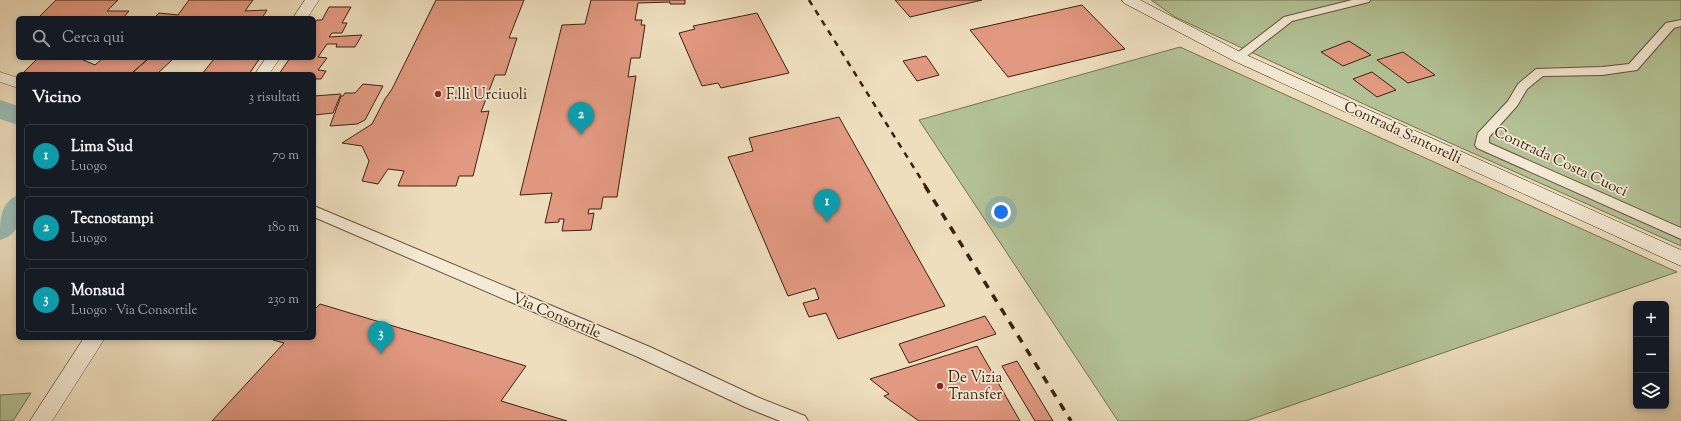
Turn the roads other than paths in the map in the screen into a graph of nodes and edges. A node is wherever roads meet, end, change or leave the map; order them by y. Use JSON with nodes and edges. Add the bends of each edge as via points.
{"nodes":[{"id":1,"x":312,"y":0,"type":"edge"},
{"id":2,"x":1129,"y":0,"type":"edge"},
{"id":3,"x":1365,"y":0,"type":"edge"},
{"id":4,"x":301,"y":16,"type":"edge"},
{"id":5,"x":1681,"y":23,"type":"edge"},
{"id":6,"x":1238,"y":57,"type":"junction"},
{"id":7,"x":272,"y":60,"type":"edge"},
{"id":8,"x":263,"y":72,"type":"edge"},
{"id":9,"x":0,"y":77,"type":"edge"},
{"id":10,"x":16,"y":82,"type":"edge"},
{"id":11,"x":316,"y":212,"type":"edge"},
{"id":12,"x":1681,"y":234,"type":"edge"},
{"id":13,"x":1681,"y":258,"type":"edge"},
{"id":14,"x":94,"y":340,"type":"edge"},
{"id":15,"x":40,"y":421,"type":"edge"},
{"id":16,"x":799,"y":421,"type":"edge"}],
"edges":[{"from":1,"to":4,"type":"street"},
{"from":2,"to":6,"type":"main road","name":"Contrada Santorelli"},
{"from":3,"to":6,"type":"street","via":[[1288,19]]},
{"from":5,"to":12,"type":"street","name":"Contrada Costa Cuoci","via":[[1670,25],[1633,66],[1602,71],[1540,72],[1522,87],[1513,103],[1483,136],[1482,145]]},
{"from":6,"to":13,"type":"main road","name":"Contrada Santorelli"},
{"from":7,"to":8,"type":"street"},
{"from":9,"to":10,"type":"street"},
{"from":11,"to":16,"type":"street","name":"Via Consortile"},
{"from":14,"to":15,"type":"street"}]}
